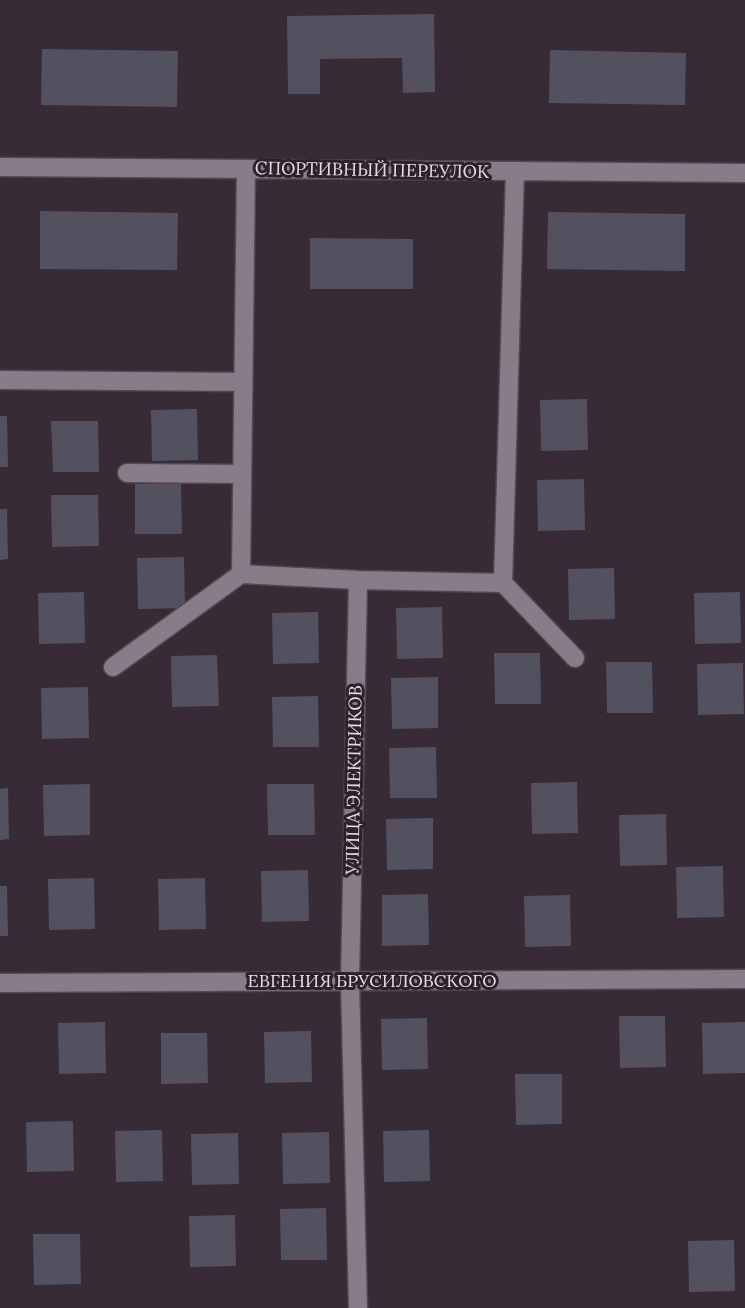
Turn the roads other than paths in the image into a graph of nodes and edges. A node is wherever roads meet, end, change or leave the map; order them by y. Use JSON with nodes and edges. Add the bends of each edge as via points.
{"nodes":[{"id":1,"x":0,"y":167,"type":"edge"},
{"id":2,"x":246,"y":169,"type":"junction"},
{"id":3,"x":516,"y":171,"type":"junction"},
{"id":4,"x":745,"y":173,"type":"edge"},
{"id":5,"x":0,"y":380,"type":"edge"},
{"id":6,"x":243,"y":382,"type":"junction"},
{"id":7,"x":127,"y":473,"type":"dead end"},
{"id":8,"x":242,"y":474,"type":"junction"},
{"id":9,"x":241,"y":574,"type":"junction"},
{"id":10,"x":358,"y":580,"type":"junction"},
{"id":11,"x":503,"y":583,"type":"junction"},
{"id":12,"x":575,"y":657,"type":"dead end"},
{"id":13,"x":113,"y":667,"type":"dead end"},
{"id":14,"x":745,"y":979,"type":"edge"},
{"id":15,"x":350,"y":981,"type":"junction"},
{"id":16,"x":0,"y":983,"type":"edge"},
{"id":17,"x":358,"y":1308,"type":"edge"}],
"edges":[{"from":1,"to":2,"type":"street","name":"СПОРТИВНЫЙ ПЕРЕУЛОК"},
{"from":2,"to":3,"type":"street","name":"СПОРТИВНЫЙ ПЕРЕУЛОК"},
{"from":2,"to":6,"type":"street"},
{"from":3,"to":4,"type":"street","name":"СПОРТИВНЫЙ ПЕРЕУЛОК"},
{"from":3,"to":11,"type":"street"},
{"from":5,"to":6,"type":"street"},
{"from":6,"to":8,"type":"street"},
{"from":7,"to":8,"type":"street"},
{"from":8,"to":9,"type":"street"},
{"from":9,"to":10,"type":"street"},
{"from":9,"to":13,"type":"street"},
{"from":10,"to":11,"type":"street"},
{"from":10,"to":15,"type":"street","name":"УЛИЦА ЭЛЕКТРИКОВ"},
{"from":11,"to":12,"type":"street"},
{"from":14,"to":15,"type":"street","name":"ЕВГЕНИЯ БРУСИЛОВСКОГО"},
{"from":15,"to":16,"type":"street","name":"ЕВГЕНИЯ БРУСИЛОВСКОГО"},
{"from":15,"to":17,"type":"street","name":"УЛИЦА ЭЛЕКТРИКОВ"}]}
